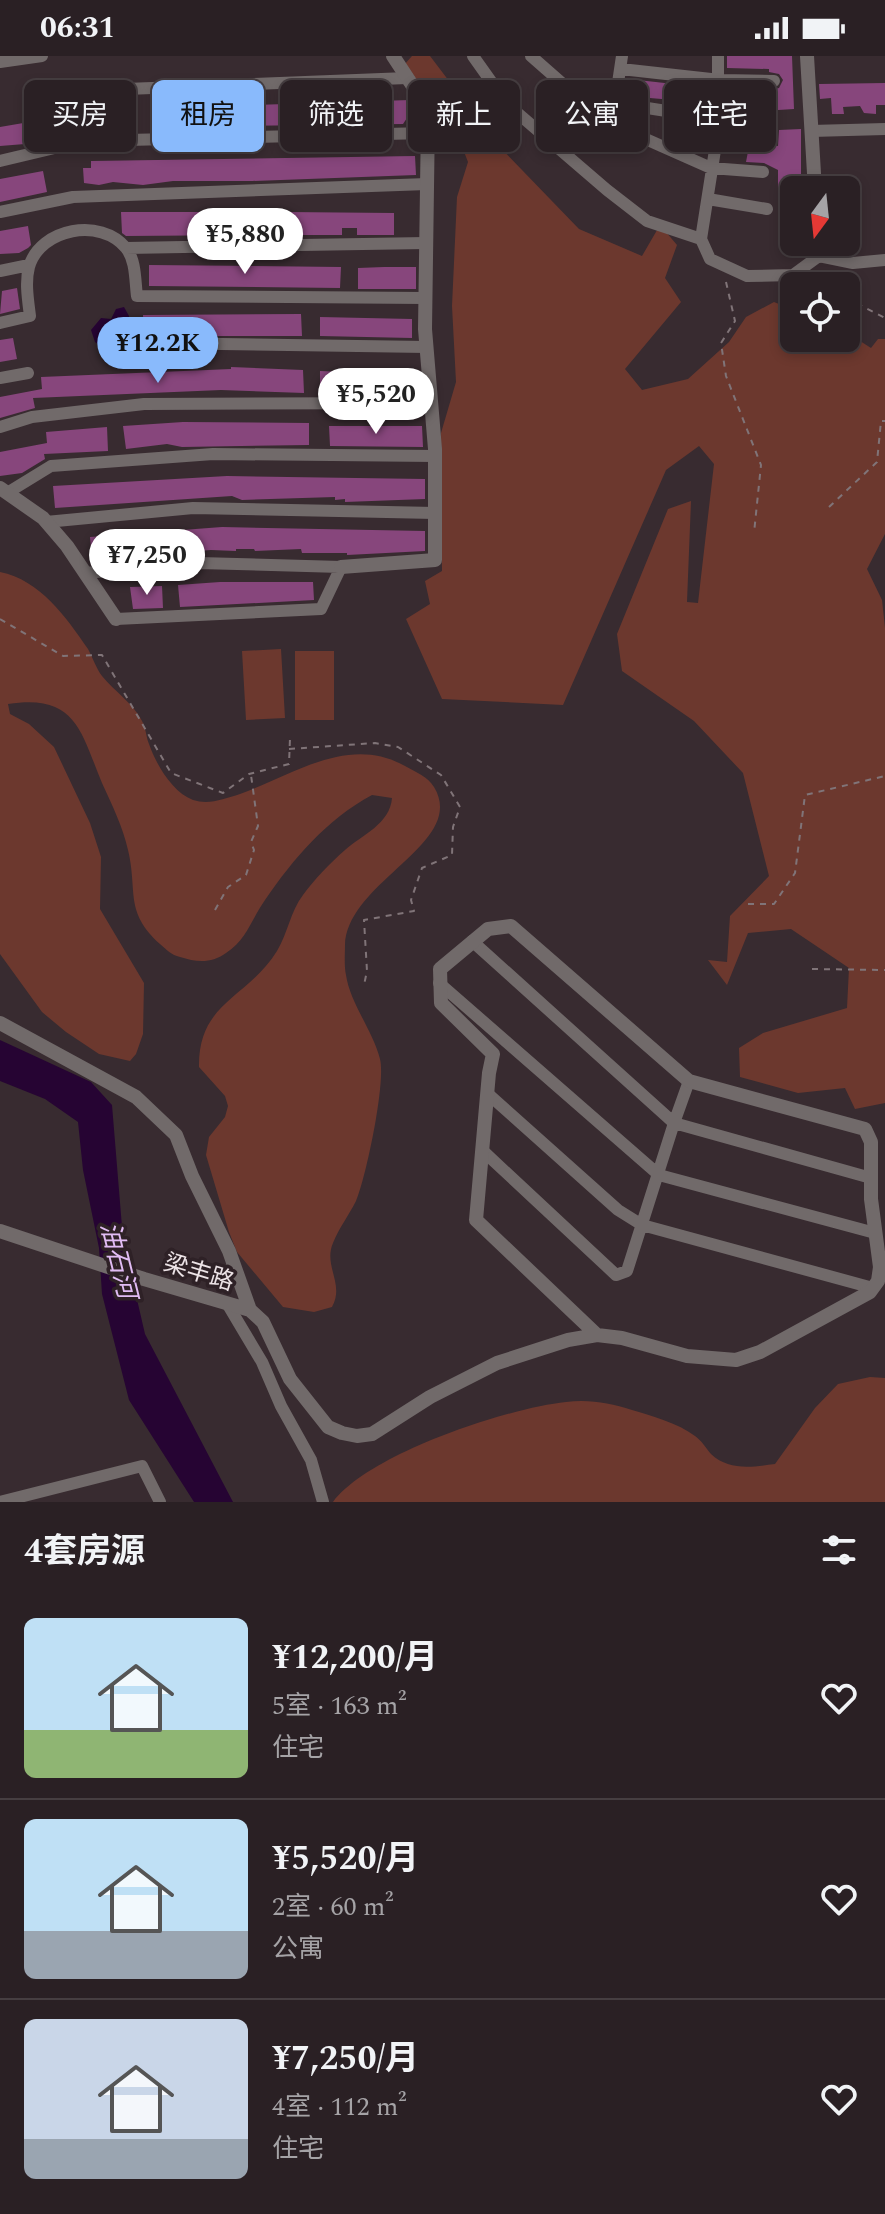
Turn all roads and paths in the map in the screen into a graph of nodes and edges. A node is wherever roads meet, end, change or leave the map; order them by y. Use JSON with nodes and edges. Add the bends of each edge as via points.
{"nodes":[{"id":1,"x":42,"y":56,"type":"edge"},
{"id":2,"x":393,"y":56,"type":"edge"},
{"id":3,"x":473,"y":56,"type":"edge"},
{"id":4,"x":531,"y":56,"type":"edge"},
{"id":5,"x":718,"y":56,"type":"edge"},
{"id":6,"x":807,"y":56,"type":"edge"},
{"id":7,"x":0,"y":62,"type":"edge"},
{"id":8,"x":622,"y":63,"type":"edge"},
{"id":9,"x":407,"y":78,"type":"joint"},
{"id":10,"x":558,"y":80,"type":"edge"},
{"id":11,"x":720,"y":80,"type":"joint"},
{"id":12,"x":136,"y":89,"type":"edge"},
{"id":13,"x":885,"y":129,"type":"edge"},
{"id":14,"x":811,"y":131,"type":"junction"},
{"id":15,"x":408,"y":133,"type":"edge"},
{"id":16,"x":648,"y":140,"type":"edge"},
{"id":17,"x":428,"y":152,"type":"edge"},
{"id":18,"x":714,"y":152,"type":"edge"},
{"id":19,"x":0,"y":161,"type":"edge"},
{"id":20,"x":711,"y":168,"type":"junction"},
{"id":21,"x":763,"y":172,"type":"dead end"},
{"id":22,"x":814,"y":176,"type":"edge"},
{"id":23,"x":427,"y":184,"type":"junction"},
{"id":24,"x":708,"y":199,"type":"junction"},
{"id":25,"x":767,"y":209,"type":"dead end"},
{"id":26,"x":0,"y":212,"type":"edge"},
{"id":27,"x":701,"y":239,"type":"junction"},
{"id":28,"x":426,"y":243,"type":"junction"},
{"id":29,"x":126,"y":248,"type":"junction"},
{"id":30,"x":811,"y":256,"type":"edge"},
{"id":31,"x":836,"y":256,"type":"edge"},
{"id":32,"x":885,"y":260,"type":"edge"},
{"id":33,"x":29,"y":265,"type":"junction"},
{"id":34,"x":722,"y":265,"type":"junction"},
{"id":35,"x":0,"y":271,"type":"edge"},
{"id":36,"x":426,"y":298,"type":"junction"},
{"id":37,"x":860,"y":305,"type":"edge"},
{"id":38,"x":885,"y":318,"type":"edge"},
{"id":39,"x":0,"y":323,"type":"edge"},
{"id":40,"x":152,"y":343,"type":"dead end"},
{"id":41,"x":427,"y":347,"type":"junction"},
{"id":42,"x":28,"y":373,"type":"dead end"},
{"id":43,"x":0,"y":378,"type":"edge"},
{"id":44,"x":431,"y":403,"type":"junction"},
{"id":45,"x":885,"y":421,"type":"edge"},
{"id":46,"x":0,"y":427,"type":"edge"},
{"id":47,"x":435,"y":456,"type":"junction"},
{"id":48,"x":3,"y":491,"type":"edge"},
{"id":49,"x":829,"y":507,"type":"dead end"},
{"id":50,"x":435,"y":513,"type":"junction"},
{"id":51,"x":46,"y":522,"type":"junction"},
{"id":52,"x":754,"y":533,"type":"dead end"},
{"id":53,"x":341,"y":567,"type":"junction"},
{"id":54,"x":85,"y":573,"type":"junction"},
{"id":55,"x":0,"y":619,"type":"edge"},
{"id":56,"x":116,"y":619,"type":"joint"},
{"id":57,"x":290,"y":738,"type":"dead end"},
{"id":58,"x":289,"y":749,"type":"junction"},
{"id":59,"x":251,"y":773,"type":"junction"},
{"id":60,"x":885,"y":776,"type":"edge"},
{"id":61,"x":748,"y":904,"type":"dead end"},
{"id":62,"x":215,"y":910,"type":"dead end"},
{"id":63,"x":472,"y":941,"type":"junction"},
{"id":64,"x":812,"y":969,"type":"dead end"},
{"id":65,"x":885,"y":970,"type":"edge"},
{"id":66,"x":439,"y":983,"type":"junction"},
{"id":67,"x":364,"y":985,"type":"dead end"},
{"id":68,"x":0,"y":1023,"type":"edge"},
{"id":69,"x":689,"y":1081,"type":"junction"},
{"id":70,"x":487,"y":1093,"type":"junction"},
{"id":71,"x":674,"y":1123,"type":"junction"},
{"id":72,"x":482,"y":1150,"type":"junction"},
{"id":73,"x":659,"y":1175,"type":"junction"},
{"id":74,"x":871,"y":1178,"type":"junction"},
{"id":75,"x":642,"y":1225,"type":"junction"},
{"id":76,"x":0,"y":1231,"type":"edge"},
{"id":77,"x":875,"y":1233,"type":"junction"},
{"id":78,"x":873,"y":1288,"type":"junction"},
{"id":79,"x":228,"y":1305,"type":"junction"},
{"id":80,"x":250,"y":1310,"type":"junction"},
{"id":81,"x":597,"y":1335,"type":"junction"},
{"id":82,"x":0,"y":1502,"type":"edge"},
{"id":83,"x":160,"y":1502,"type":"edge"},
{"id":84,"x":323,"y":1502,"type":"edge"}],
"edges":[{"from":1,"to":7,"type":"street"},
{"from":2,"to":9,"type":"street"},
{"from":3,"to":27,"type":"street","via":[[507,104],[607,190],[647,221]]},
{"from":4,"to":10,"type":"street"},
{"from":5,"to":11,"type":"street"},
{"from":6,"to":14,"type":"street"},
{"from":8,"to":11,"type":"street"},
{"from":9,"to":12,"type":"street"},
{"from":13,"to":14,"type":"street"},
{"from":14,"to":22,"type":"street"},
{"from":15,"to":19,"type":"street","via":[[84,141]]},
{"from":16,"to":20,"type":"street"},
{"from":17,"to":23,"type":"street"},
{"from":18,"to":20,"type":"street"},
{"from":20,"to":21,"type":"street"},
{"from":20,"to":24,"type":"street"},
{"from":23,"to":26,"type":"street","via":[[73,197]]},
{"from":23,"to":28,"type":"street"},
{"from":24,"to":25,"type":"street"},
{"from":24,"to":27,"type":"street"},
{"from":27,"to":34,"type":"street","via":[[710,259]]},
{"from":28,"to":29,"type":"street"},
{"from":28,"to":36,"type":"street"},
{"from":29,"to":33,"type":"street","via":[[108,233],[72,231],[45,242]]},
{"from":29,"to":36,"type":"street","via":[[137,296]]},
{"from":30,"to":34,"type":"street","via":[[793,275],[747,276]]},
{"from":31,"to":32,"type":"street","via":[[853,263]]},
{"from":33,"to":35,"type":"street"},
{"from":33,"to":39,"type":"street","via":[[30,316]]},
{"from":34,"to":52,"type":"path","via":[[735,321],[721,343],[726,376],[761,465]]},
{"from":36,"to":41,"type":"street"},
{"from":37,"to":38,"type":"path"},
{"from":40,"to":41,"type":"street"},
{"from":41,"to":44,"type":"street"},
{"from":42,"to":43,"type":"street"},
{"from":44,"to":46,"type":"street","via":[[144,404],[32,417]]},
{"from":44,"to":47,"type":"street"},
{"from":45,"to":49,"type":"path","via":[[877,462]]},
{"from":47,"to":48,"type":"street","via":[[213,454],[51,466]]},
{"from":47,"to":50,"type":"street"},
{"from":48,"to":51,"type":"street"},
{"from":50,"to":51,"type":"street","via":[[193,508]]},
{"from":50,"to":53,"type":"street","via":[[435,560]]},
{"from":51,"to":54,"type":"street"},
{"from":53,"to":54,"type":"street","via":[[199,563]]},
{"from":53,"to":56,"type":"street","via":[[321,609]]},
{"from":54,"to":56,"type":"street"},
{"from":55,"to":59,"type":"path","via":[[63,656],[102,655],[171,773],[223,793]]},
{"from":57,"to":58,"type":"path"},
{"from":58,"to":59,"type":"path","via":[[289,764]]},
{"from":58,"to":67,"type":"path","via":[[375,743],[398,747],[441,775],[460,807],[452,855],[422,868],[411,900],[414,911],[364,920]]},
{"from":59,"to":62,"type":"path","via":[[258,826],[251,842],[254,850],[246,875],[228,887]]},
{"from":60,"to":61,"type":"path","via":[[805,795],[795,873],[774,904]]},
{"from":63,"to":66,"type":"street","via":[[440,969]]},
{"from":63,"to":69,"type":"street","via":[[488,929],[511,926]]},
{"from":63,"to":71,"type":"street"},
{"from":64,"to":65,"type":"path"},
{"from":66,"to":70,"type":"street","via":[[441,1003],[493,1054]]},
{"from":66,"to":73,"type":"street"},
{"from":68,"to":80,"type":"street","via":[[136,1097],[176,1135]]},
{"from":69,"to":71,"type":"street"},
{"from":69,"to":74,"type":"street","via":[[865,1129],[871,1142]]},
{"from":70,"to":72,"type":"street"},
{"from":70,"to":75,"type":"street","via":[[618,1210]]},
{"from":71,"to":73,"type":"street"},
{"from":71,"to":74,"type":"street"},
{"from":72,"to":75,"type":"street","via":[[616,1275],[627,1271]]},
{"from":72,"to":81,"type":"street","via":[[476,1220]]},
{"from":73,"to":75,"type":"street"},
{"from":73,"to":77,"type":"street"},
{"from":74,"to":77,"type":"street"},
{"from":75,"to":78,"type":"street"},
{"from":76,"to":79,"type":"street","name":"梁丰路"},
{"from":77,"to":78,"type":"street","via":[[880,1267]]},
{"from":78,"to":81,"type":"street","via":[[760,1352],[736,1360],[687,1356]]},
{"from":79,"to":80,"type":"street","name":"梁丰路"},
{"from":79,"to":84,"type":"street","via":[[311,1460]]},
{"from":80,"to":81,"type":"street","via":[[263,1322],[290,1379],[328,1427],[357,1436],[372,1434],[497,1363]]},
{"from":82,"to":83,"type":"street","via":[[142,1466]]}]}
